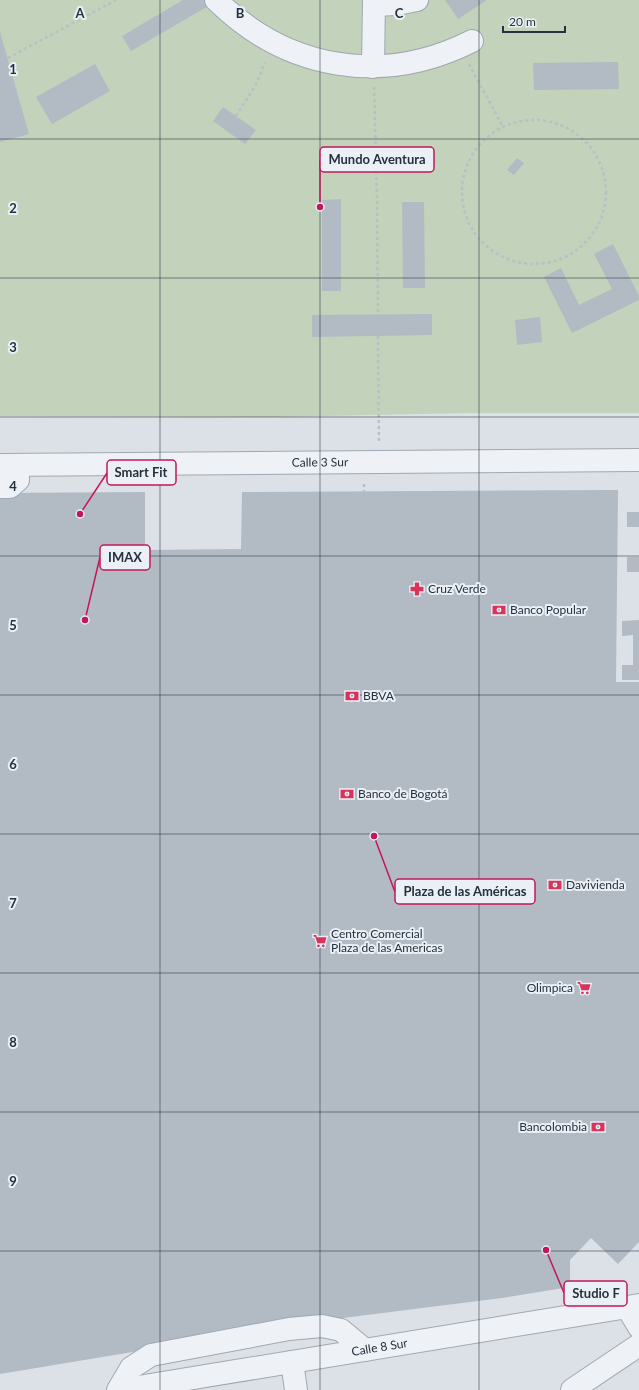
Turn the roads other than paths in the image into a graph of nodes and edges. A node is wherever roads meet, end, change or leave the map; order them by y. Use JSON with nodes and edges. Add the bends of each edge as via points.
{"nodes":[{"id":1,"x":216,"y":0,"type":"edge"},
{"id":2,"x":417,"y":0,"type":"edge"},
{"id":3,"x":374,"y":3,"type":"edge"},
{"id":4,"x":466,"y":44,"type":"road end"},
{"id":5,"x":373,"y":67,"type":"junction"},
{"id":6,"x":639,"y":460,"type":"edge"},
{"id":7,"x":9,"y":465,"type":"edge"},
{"id":8,"x":0,"y":487,"type":"edge"},
{"id":9,"x":633,"y":1306,"type":"edge"},
{"id":10,"x":639,"y":1327,"type":"edge"},
{"id":11,"x":639,"y":1345,"type":"edge"},
{"id":12,"x":365,"y":1350,"type":"junction"},
{"id":13,"x":292,"y":1362,"type":"junction"},
{"id":14,"x":119,"y":1390,"type":"edge"},
{"id":15,"x":296,"y":1390,"type":"edge"},
{"id":16,"x":572,"y":1390,"type":"edge"}],
"edges":[{"from":1,"to":5,"type":"street","via":[[250,30],[291,51],[329,63]]},
{"from":2,"to":3,"type":"street","via":[[397,4]]},
{"from":3,"to":5,"type":"street"},
{"from":4,"to":5,"type":"street","via":[[415,62]]},
{"from":6,"to":7,"type":"street","name":"Calle 3 Sur"},
{"from":7,"to":8,"type":"street","via":[[18,480],[10,487]]},
{"from":9,"to":10,"type":"street"},
{"from":9,"to":12,"type":"street","name":"Calle 8 Sur"},
{"from":11,"to":16,"type":"street"},
{"from":12,"to":13,"type":"street","name":"Calle 8 Sur"},
{"from":12,"to":14,"type":"street","via":[[341,1330],[322,1326],[289,1329],[150,1355],[131,1368]]},
{"from":13,"to":14,"type":"street","name":"Calle 8 Sur"},
{"from":13,"to":15,"type":"street"}]}
